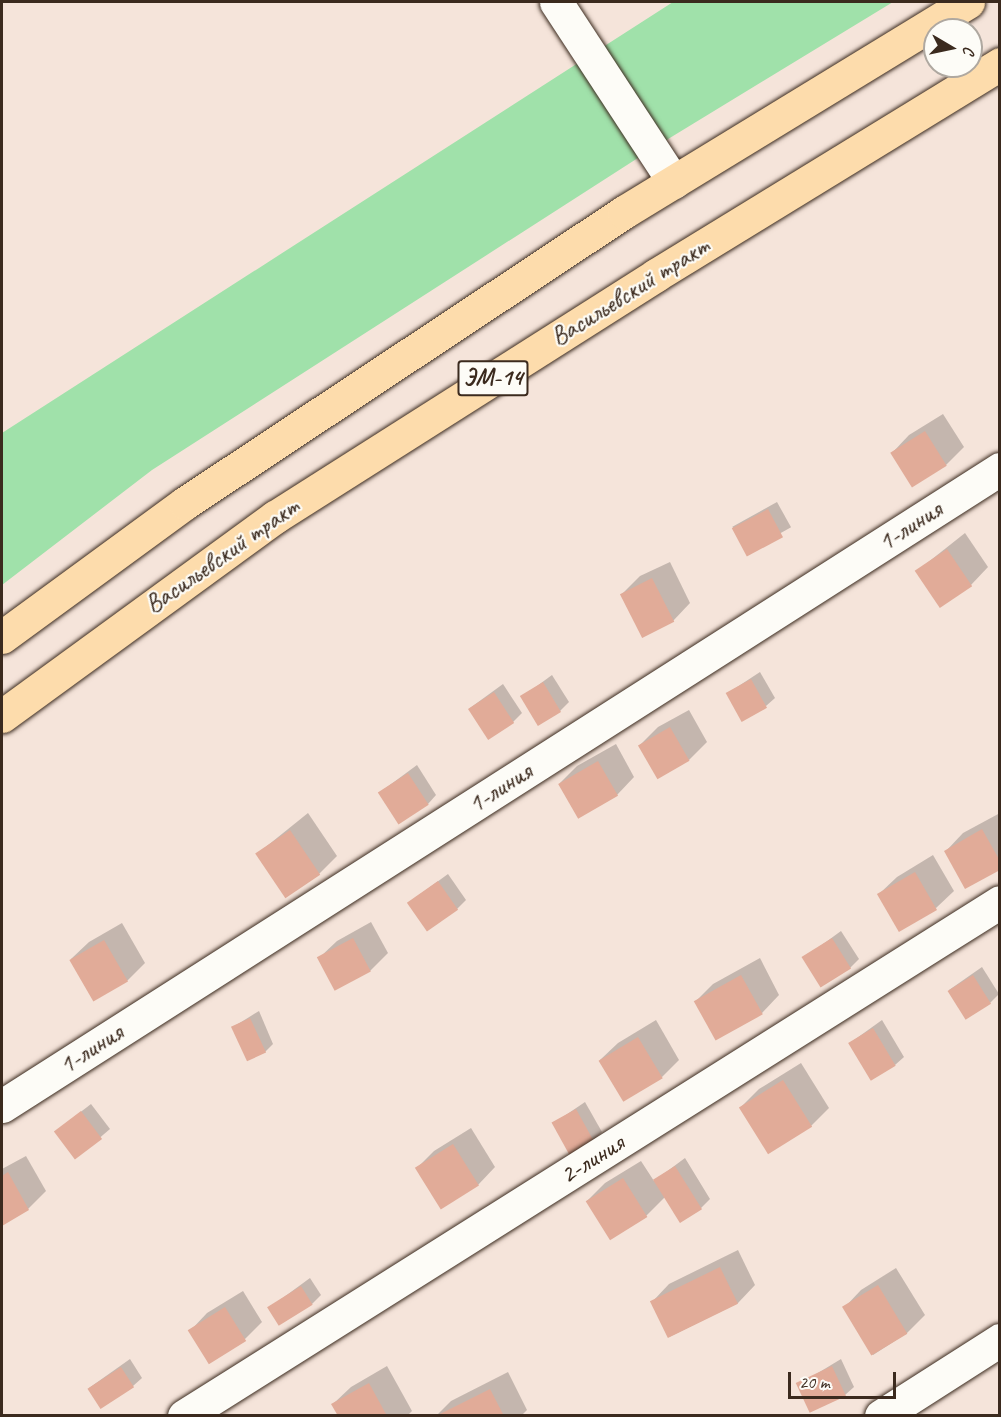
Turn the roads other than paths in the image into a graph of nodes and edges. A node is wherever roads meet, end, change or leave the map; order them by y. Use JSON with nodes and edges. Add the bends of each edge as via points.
{"nodes":[{"id":1,"x":556,"y":2,"type":"edge"},
{"id":2,"x":968,"y":2,"type":"edge"},
{"id":3,"x":999,"y":64,"type":"edge"},
{"id":4,"x":674,"y":182,"type":"junction"},
{"id":5,"x":999,"y":469,"type":"edge"},
{"id":6,"x":2,"y":637,"type":"edge"},
{"id":7,"x":2,"y":716,"type":"edge"},
{"id":8,"x":999,"y":902,"type":"edge"},
{"id":9,"x":2,"y":1106,"type":"edge"},
{"id":10,"x":999,"y":1340,"type":"edge"},
{"id":11,"x":184,"y":1416,"type":"edge"},
{"id":12,"x":881,"y":1416,"type":"edge"}],
"edges":[{"from":1,"to":4,"type":"street"},
{"from":2,"to":4,"type":"main road","number":"ЭМ-14"},
{"from":3,"to":7,"type":"main road","name":"Васильевский тракт","number":"ЭМ-14","via":[[275,517]]},
{"from":4,"to":6,"type":"main road","number":"ЭМ-14","via":[[185,503]]},
{"from":5,"to":9,"type":"street","name":"1-линия"},
{"from":8,"to":11,"type":"street","name":"2-линия"},
{"from":10,"to":12,"type":"street"}]}
